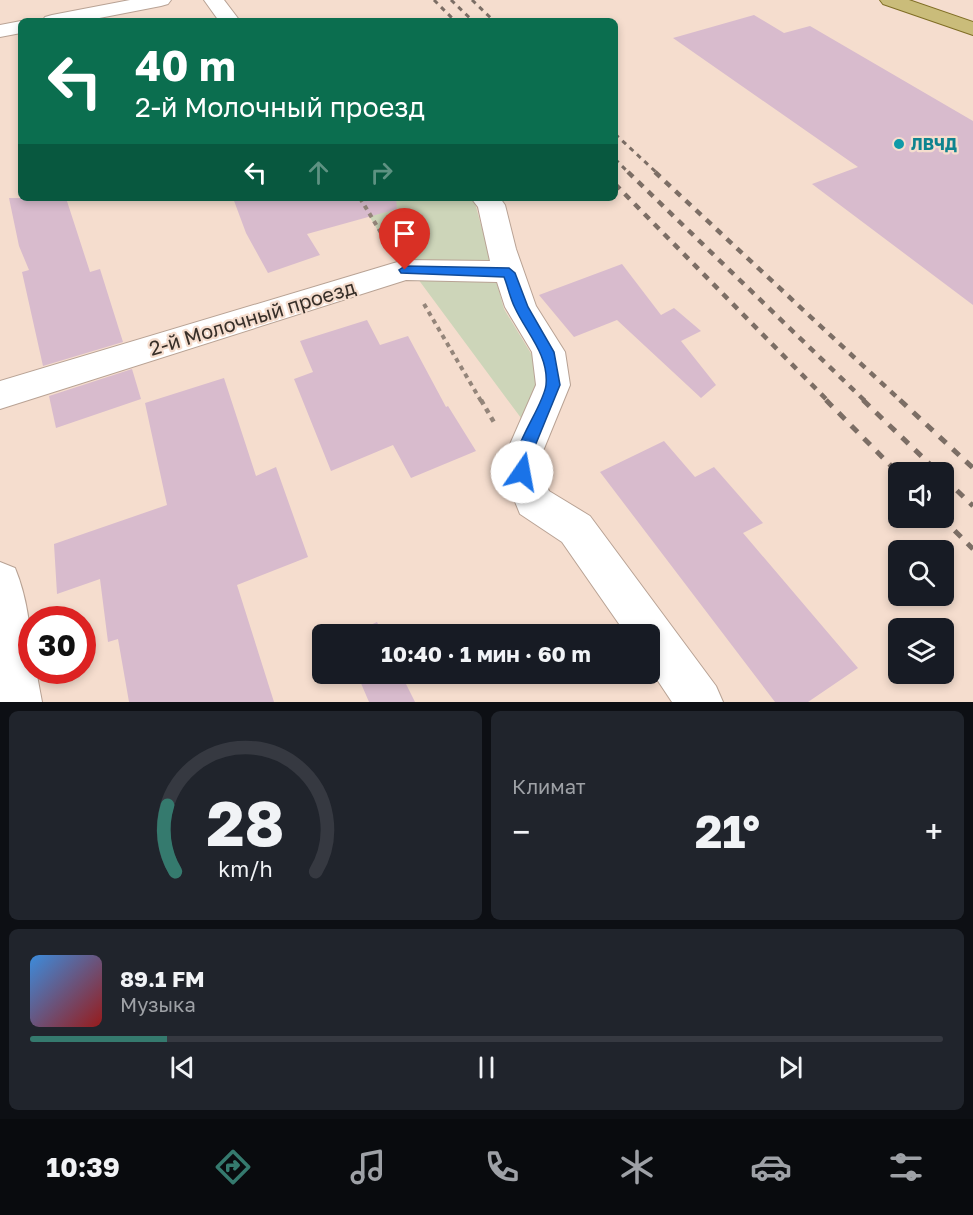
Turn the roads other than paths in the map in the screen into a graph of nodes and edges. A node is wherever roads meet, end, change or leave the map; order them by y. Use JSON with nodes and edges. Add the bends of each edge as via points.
{"nodes":[{"id":1,"x":161,"y":0,"type":"edge"},
{"id":2,"x":214,"y":0,"type":"edge"},
{"id":3,"x":890,"y":0,"type":"edge"},
{"id":4,"x":68,"y":18,"type":"edge"},
{"id":5,"x":228,"y":18,"type":"edge"},
{"id":6,"x":18,"y":28,"type":"edge"},
{"id":7,"x":973,"y":29,"type":"edge"},
{"id":8,"x":0,"y":31,"type":"edge"},
{"id":9,"x":488,"y":201,"type":"edge"},
{"id":10,"x":509,"y":273,"type":"junction"},
{"id":11,"x":0,"y":395,"type":"edge"},
{"id":12,"x":0,"y":582,"type":"edge"},
{"id":13,"x":19,"y":702,"type":"edge"},
{"id":14,"x":700,"y":702,"type":"edge"}],
"edges":[{"from":1,"to":4,"type":"street"},
{"from":2,"to":5,"type":"street"},
{"from":3,"to":7,"type":"main road"},
{"from":6,"to":8,"type":"street"},
{"from":9,"to":10,"type":"street"},
{"from":10,"to":11,"type":"street","name":"2-й Молочный проезд","via":[[405,270]]},
{"from":10,"to":14,"type":"street","via":[[521,307],[548,352],[553,385],[525,451],[522,472],[534,502],[576,529]]},
{"from":12,"to":13,"type":"street"}]}
